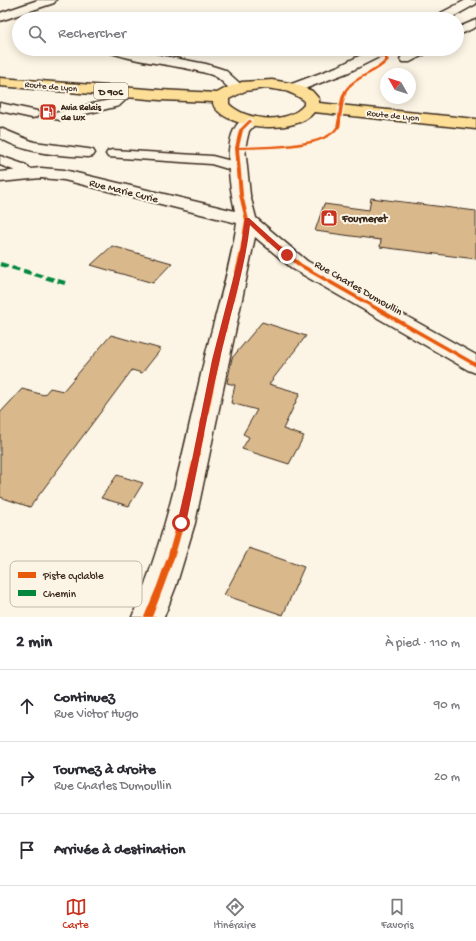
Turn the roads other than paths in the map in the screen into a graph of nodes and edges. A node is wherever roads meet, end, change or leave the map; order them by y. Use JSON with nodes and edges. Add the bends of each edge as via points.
{"nodes":[{"id":1,"x":50,"y":0,"type":"edge"},
{"id":2,"x":475,"y":0,"type":"edge"},
{"id":3,"x":15,"y":12,"type":"edge"},
{"id":4,"x":453,"y":12,"type":"edge"},
{"id":5,"x":12,"y":13,"type":"edge"},
{"id":6,"x":0,"y":17,"type":"edge"},
{"id":7,"x":476,"y":23,"type":"edge"},
{"id":8,"x":464,"y":29,"type":"edge"},
{"id":9,"x":138,"y":56,"type":"edge"},
{"id":10,"x":370,"y":56,"type":"edge"},
{"id":11,"x":412,"y":56,"type":"edge"},
{"id":12,"x":406,"y":59,"type":"dead end"},
{"id":13,"x":0,"y":82,"type":"edge"},
{"id":14,"x":238,"y":88,"type":"junction"},
{"id":15,"x":294,"y":88,"type":"junction"},
{"id":16,"x":127,"y":92,"type":"junction"},
{"id":17,"x":222,"y":98,"type":"junction"},
{"id":18,"x":0,"y":107,"type":"edge"},
{"id":19,"x":310,"y":107,"type":"junction"},
{"id":20,"x":32,"y":114,"type":"dead end"},
{"id":21,"x":60,"y":116,"type":"dead end"},
{"id":22,"x":250,"y":121,"type":"junction"},
{"id":23,"x":476,"y":124,"type":"edge"},
{"id":24,"x":0,"y":132,"type":"edge"},
{"id":25,"x":88,"y":153,"type":"dead end"},
{"id":26,"x":113,"y":154,"type":"dead end"},
{"id":27,"x":0,"y":160,"type":"edge"},
{"id":28,"x":238,"y":167,"type":"junction"},
{"id":29,"x":26,"y":174,"type":"junction"},
{"id":30,"x":0,"y":177,"type":"edge"},
{"id":31,"x":247,"y":220,"type":"junction"},
{"id":32,"x":476,"y":365,"type":"edge"},
{"id":33,"x":148,"y":617,"type":"edge"}],
"edges":[{"from":1,"to":3,"type":"street"},
{"from":2,"to":4,"type":"street"},
{"from":5,"to":6,"type":"street"},
{"from":7,"to":8,"type":"lane"},
{"from":9,"to":14,"type":"street","via":[[201,67],[220,73]]},
{"from":10,"to":15,"type":"street"},
{"from":11,"to":12,"type":"lane"},
{"from":13,"to":16,"type":"main road","name":"Route de Lyon","number":"D 906"},
{"from":14,"to":15,"type":"main road","via":[[266,84]]},
{"from":14,"to":17,"type":"main road"},
{"from":15,"to":19,"type":"main road","via":[[308,96]]},
{"from":16,"to":17,"type":"main road","name":"Route de Lyon","number":"D 906"},
{"from":16,"to":21,"type":"lane","via":[[114,103]]},
{"from":17,"to":22,"type":"main road","via":[[221,105],[226,112]]},
{"from":18,"to":20,"type":"lane"},
{"from":19,"to":22,"type":"main road","via":[[295,118],[281,121]]},
{"from":19,"to":23,"type":"main road","name":"Route de Lyon"},
{"from":22,"to":28,"type":"street","via":[[241,130],[237,142]]},
{"from":24,"to":25,"type":"lane","via":[[8,138],[38,148]]},
{"from":26,"to":28,"type":"lane","via":[[212,160]]},
{"from":27,"to":29,"type":"lane","via":[[21,168]]},
{"from":28,"to":31,"type":"street"},
{"from":29,"to":30,"type":"street","name":"Rue Marie Curie"},
{"from":29,"to":31,"type":"street","name":"Rue Marie Curie","via":[[64,175]]},
{"from":31,"to":32,"type":"street","name":"Rue Charles Dumoullin","via":[[300,265]]},
{"from":31,"to":33,"type":"street","via":[[244,248],[216,360],[181,523],[161,587]]}]}
